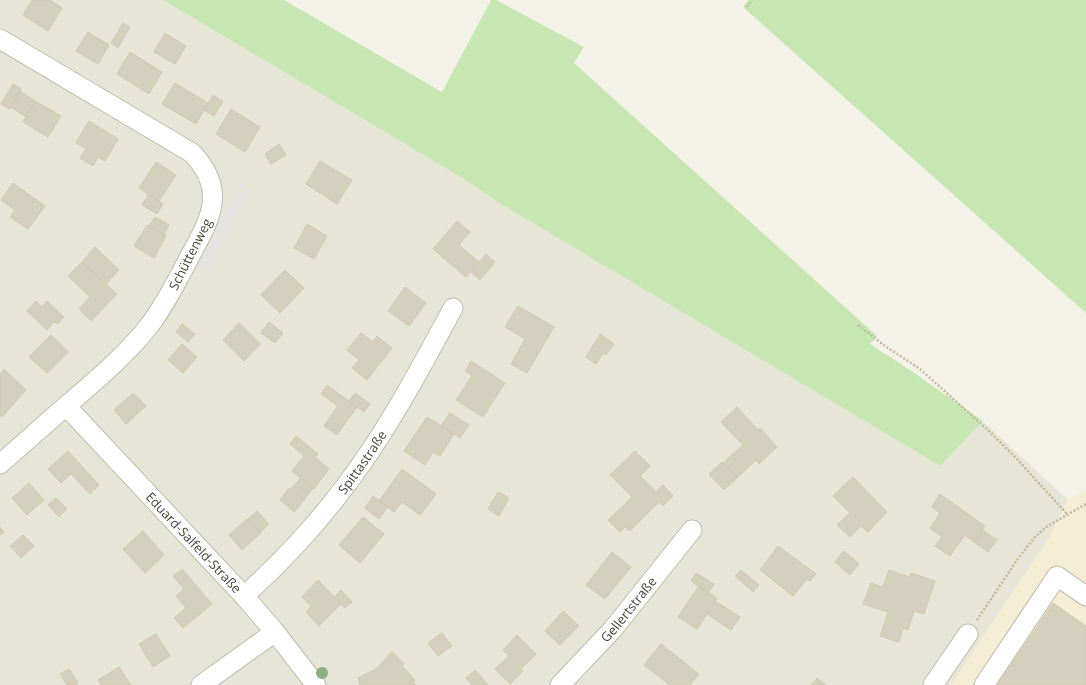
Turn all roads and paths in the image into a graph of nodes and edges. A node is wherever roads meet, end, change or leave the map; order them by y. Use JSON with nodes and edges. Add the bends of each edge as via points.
{"nodes":[{"id":1,"x":752,"y":0,"type":"edge"},
{"id":2,"x":747,"y":6,"type":"dead end"},
{"id":3,"x":0,"y":39,"type":"edge"},
{"id":4,"x":453,"y":308,"type":"dead end"},
{"id":5,"x":858,"y":325,"type":"dead end"},
{"id":6,"x":66,"y":406,"type":"junction"},
{"id":7,"x":0,"y":464,"type":"edge"},
{"id":8,"x":1086,"y":504,"type":"edge"},
{"id":9,"x":1068,"y":515,"type":"junction"},
{"id":10,"x":692,"y":530,"type":"dead end"},
{"id":11,"x":244,"y":596,"type":"junction"},
{"id":12,"x":1086,"y":596,"type":"edge"},
{"id":13,"x":275,"y":632,"type":"junction"},
{"id":14,"x":968,"y":634,"type":"joint"},
{"id":15,"x":201,"y":685,"type":"edge"},
{"id":16,"x":316,"y":685,"type":"edge"},
{"id":17,"x":560,"y":685,"type":"edge"},
{"id":18,"x":933,"y":685,"type":"edge"},
{"id":19,"x":984,"y":685,"type":"edge"}],
"edges":[{"from":1,"to":2,"type":"path"},
{"from":3,"to":6,"type":"street","name":"Schüttenweg","via":[[192,153],[206,172],[212,193],[207,224],[162,307],[116,362]]},
{"from":4,"to":11,"type":"street","name":"Spittastraße","via":[[375,443],[341,492],[307,534]]},
{"from":5,"to":9,"type":"path","via":[[920,369],[990,432]]},
{"from":6,"to":7,"type":"street","name":"Schüttenweg"},
{"from":6,"to":11,"type":"street","name":"Eduard-Salfeld-Straße"},
{"from":8,"to":9,"type":"path"},
{"from":9,"to":14,"type":"path","via":[[1046,527],[1034,538]]},
{"from":10,"to":17,"type":"street","name":"Gellertstraße","via":[[613,629]]},
{"from":11,"to":13,"type":"street","name":"Eduard-Salfeld-Straße"},
{"from":12,"to":19,"type":"street","via":[[1057,576]]},
{"from":13,"to":15,"type":"street"},
{"from":13,"to":16,"type":"street","name":"Eduard-Salfeld-Straße"},
{"from":14,"to":18,"type":"street"}]}
